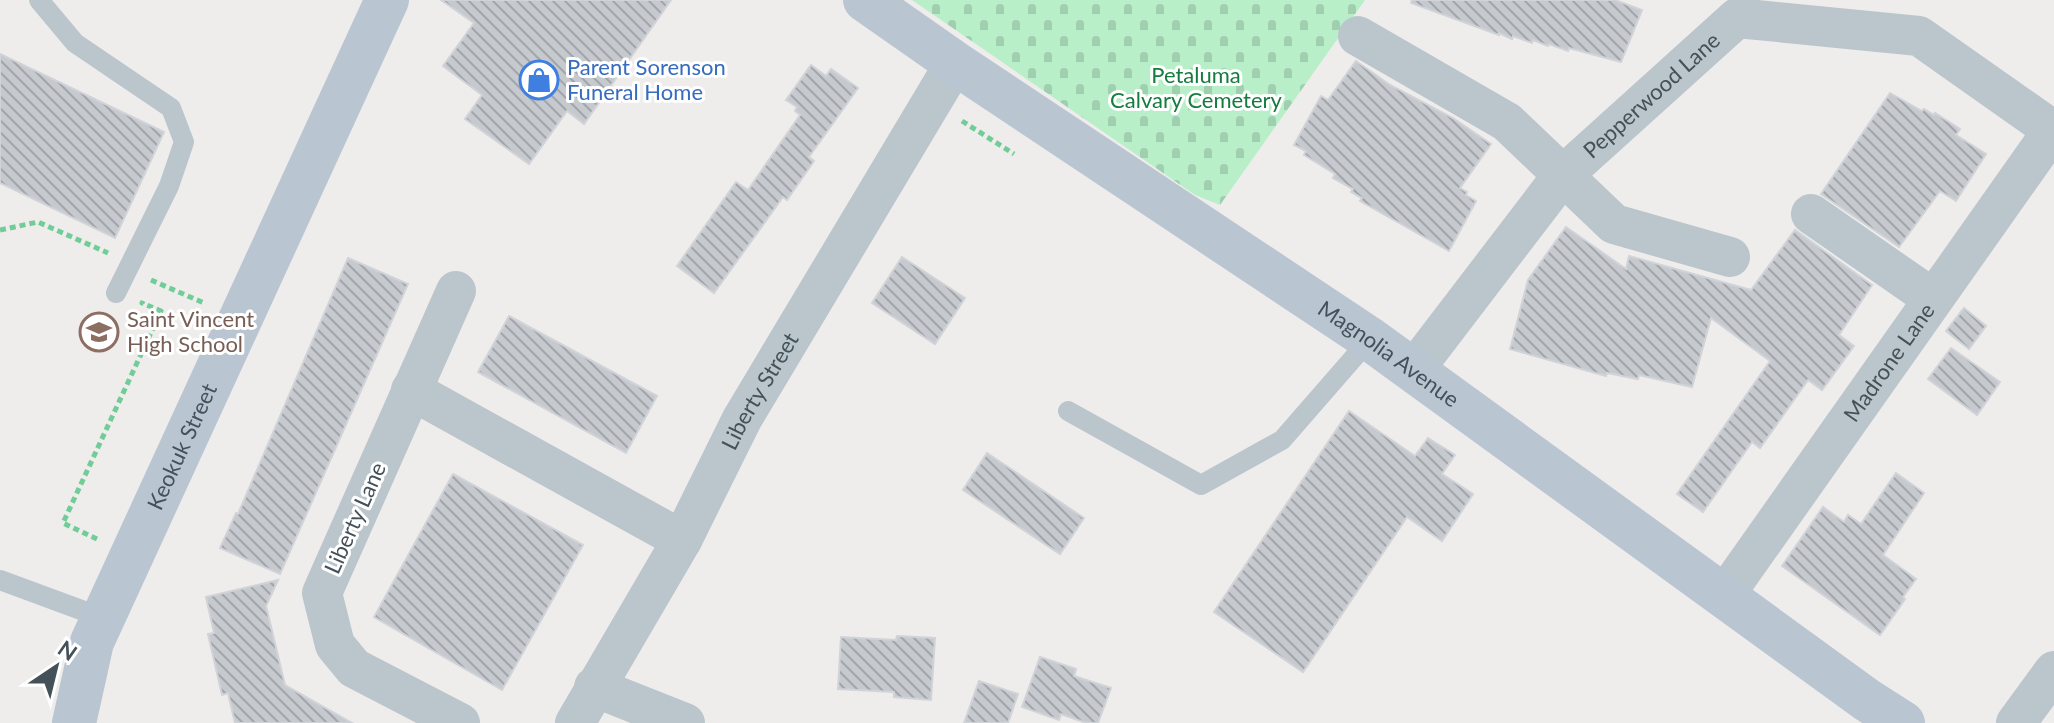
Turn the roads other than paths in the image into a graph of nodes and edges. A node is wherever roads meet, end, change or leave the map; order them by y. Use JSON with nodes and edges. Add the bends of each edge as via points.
{"nodes":[{"id":1,"x":39,"y":0,"type":"edge"},
{"id":2,"x":387,"y":0,"type":"edge"},
{"id":3,"x":865,"y":0,"type":"edge"},
{"id":4,"x":1733,"y":9,"type":"edge"},
{"id":5,"x":1358,"y":36,"type":"dead end"},
{"id":6,"x":955,"y":63,"type":"junction"},
{"id":7,"x":2054,"y":131,"type":"edge"},
{"id":8,"x":1562,"y":176,"type":"junction"},
{"id":9,"x":1811,"y":214,"type":"dead end"},
{"id":10,"x":1730,"y":257,"type":"dead end"},
{"id":11,"x":456,"y":291,"type":"dead end"},
{"id":12,"x":116,"y":293,"type":"dead end"},
{"id":13,"x":1932,"y":298,"type":"junction"},
{"id":14,"x":1370,"y":339,"type":"junction"},
{"id":15,"x":1413,"y":371,"type":"junction"},
{"id":16,"x":411,"y":390,"type":"junction"},
{"id":17,"x":1068,"y":411,"type":"dead end"},
{"id":18,"x":682,"y":540,"type":"junction"},
{"id":19,"x":0,"y":580,"type":"edge"},
{"id":20,"x":1724,"y":596,"type":"junction"},
{"id":21,"x":103,"y":618,"type":"junction"},
{"id":22,"x":2054,"y":671,"type":"edge"},
{"id":23,"x":594,"y":687,"type":"junction"},
{"id":24,"x":1876,"y":714,"type":"edge"},
{"id":25,"x":74,"y":723,"type":"edge"},
{"id":26,"x":460,"y":723,"type":"edge"},
{"id":27,"x":575,"y":723,"type":"edge"},
{"id":28,"x":685,"y":723,"type":"edge"},
{"id":29,"x":2016,"y":723,"type":"edge"}],
"edges":[{"from":1,"to":12,"type":"lane","via":[[75,43],[171,108],[184,142],[169,186]]},
{"from":2,"to":21,"type":"street","name":"Keokuk Street"},
{"from":3,"to":6,"type":"street","name":"Magnolia Avenue"},
{"from":4,"to":7,"type":"street","name":"Pepperwood Lane","via":[[1919,36]]},
{"from":4,"to":8,"type":"street","name":"Pepperwood Lane"},
{"from":5,"to":8,"type":"street","via":[[1507,122]]},
{"from":6,"to":14,"type":"street","name":"Magnolia Avenue"},
{"from":6,"to":18,"type":"street","name":"Liberty Street","via":[[742,419]]},
{"from":7,"to":13,"type":"street","name":"Madrone Lane"},
{"from":8,"to":10,"type":"street","via":[[1614,224]]},
{"from":8,"to":15,"type":"street","name":"Pepperwood Lane"},
{"from":9,"to":13,"type":"street"},
{"from":11,"to":16,"type":"street","name":"Liberty Lane"},
{"from":13,"to":20,"type":"street","name":"Madrone Lane"},
{"from":14,"to":15,"type":"street","name":"Magnolia Avenue"},
{"from":14,"to":17,"type":"lane","via":[[1282,440],[1201,485]]},
{"from":15,"to":20,"type":"street","name":"Magnolia Avenue"},
{"from":16,"to":18,"type":"street"},
{"from":16,"to":26,"type":"street","name":"Liberty Lane","via":[[322,593],[335,645],[354,668]]},
{"from":18,"to":23,"type":"street","name":"Liberty Street"},
{"from":19,"to":21,"type":"lane"},
{"from":20,"to":24,"type":"street","name":"Magnolia Avenue"},
{"from":21,"to":25,"type":"street","name":"Keokuk Street","via":[[92,642]]},
{"from":22,"to":29,"type":"street"},
{"from":23,"to":27,"type":"street","name":"Liberty Street"},
{"from":23,"to":28,"type":"street"}]}
